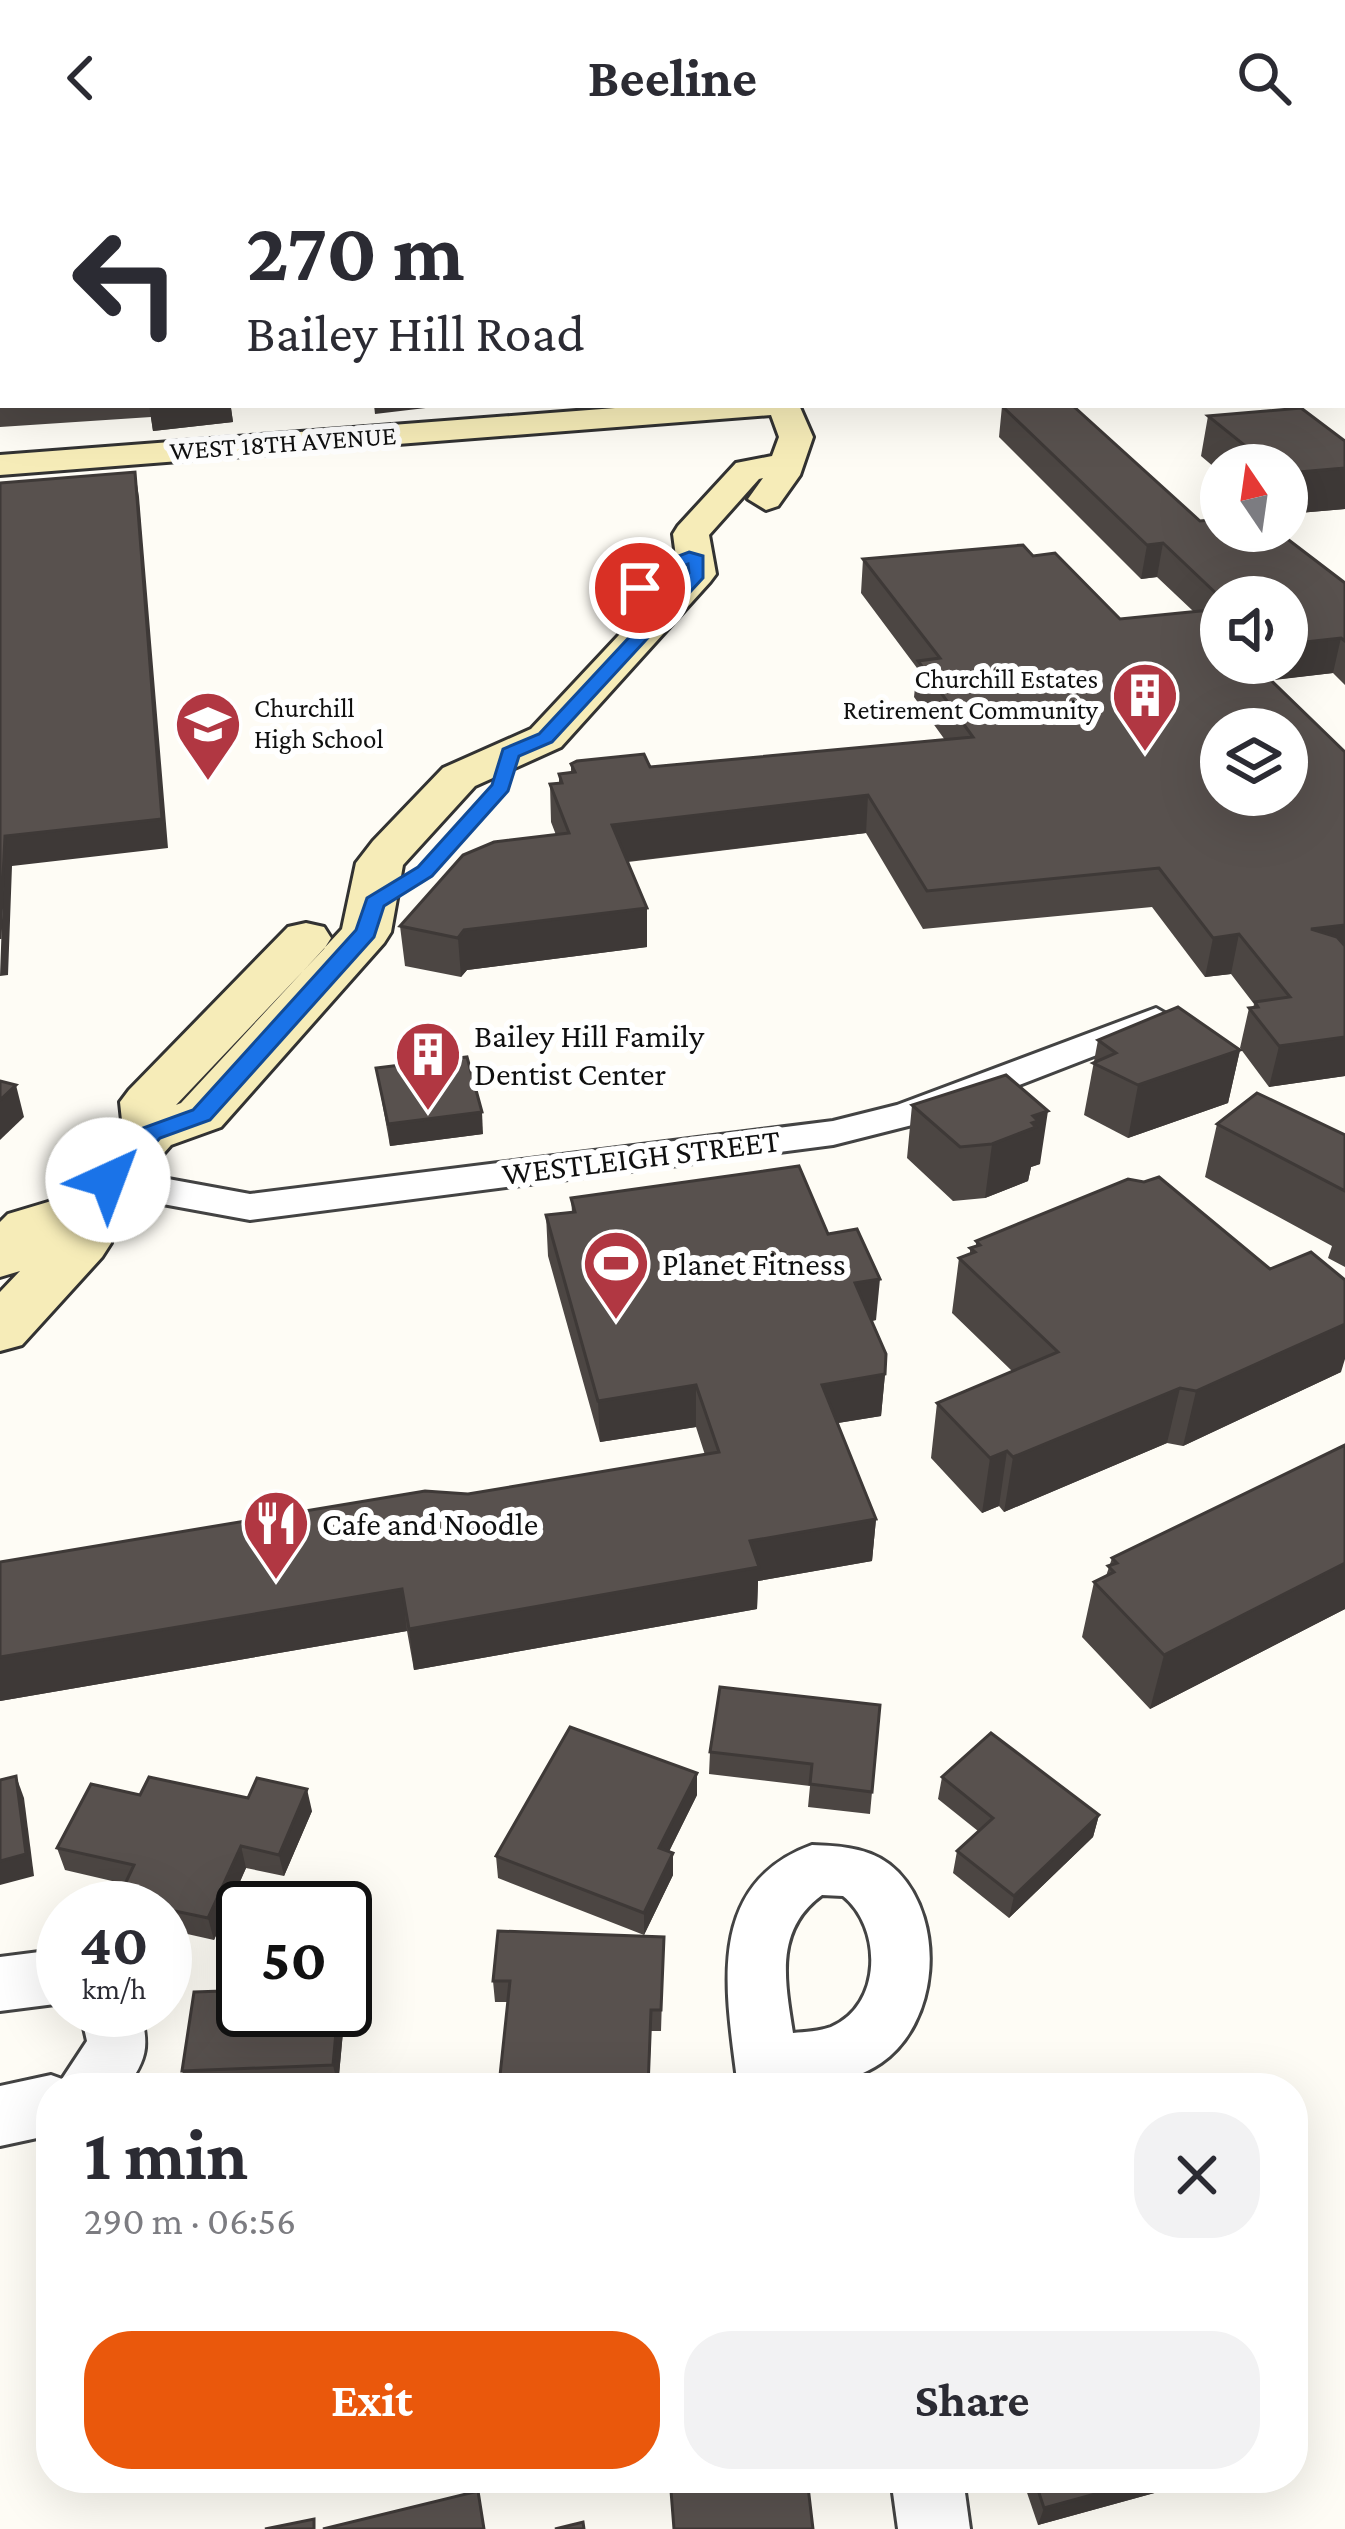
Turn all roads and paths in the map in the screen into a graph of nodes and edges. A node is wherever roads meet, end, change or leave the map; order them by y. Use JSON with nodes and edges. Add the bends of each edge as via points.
{"nodes":[{"id":1,"x":743,"y":408,"type":"edge"},
{"id":2,"x":783,"y":408,"type":"edge"},
{"id":3,"x":0,"y":465,"type":"edge"},
{"id":4,"x":1159,"y":1017,"type":"edge"},
{"id":5,"x":93,"y":1196,"type":"junction"},
{"id":6,"x":0,"y":1257,"type":"edge"},
{"id":7,"x":0,"y":1330,"type":"edge"},
{"id":8,"x":36,"y":1979,"type":"edge"},
{"id":9,"x":0,"y":1984,"type":"edge"},
{"id":10,"x":116,"y":2037,"type":"edge"},
{"id":11,"x":100,"y":2073,"type":"edge"},
{"id":12,"x":36,"y":2108,"type":"edge"},
{"id":13,"x":0,"y":2116,"type":"edge"},
{"id":14,"x":929,"y":2493,"type":"edge"},
{"id":15,"x":934,"y":2529,"type":"edge"}],
"edges":[{"from":1,"to":3,"type":"main road","name":"WEST 18TH AVENUE"},
{"from":2,"to":5,"type":"main road","via":[[796,437],[768,496],[728,541],[657,570],[505,730],[510,753],[501,787],[425,872],[375,902],[366,932],[201,1115],[152,1133]]},
{"from":4,"to":5,"type":"street","name":"WESTLEIGH STREET","via":[[910,1114],[833,1133],[250,1207]]},
{"from":5,"to":6,"type":"main road","via":[[29,1227]]},
{"from":5,"to":7,"type":"main road","via":[[81,1243]]},
{"from":8,"to":9,"type":"street"},
{"from":10,"to":11,"type":"street","via":[[119,2048]]},
{"from":12,"to":13,"type":"street"},
{"from":14,"to":15,"type":"street"}]}
